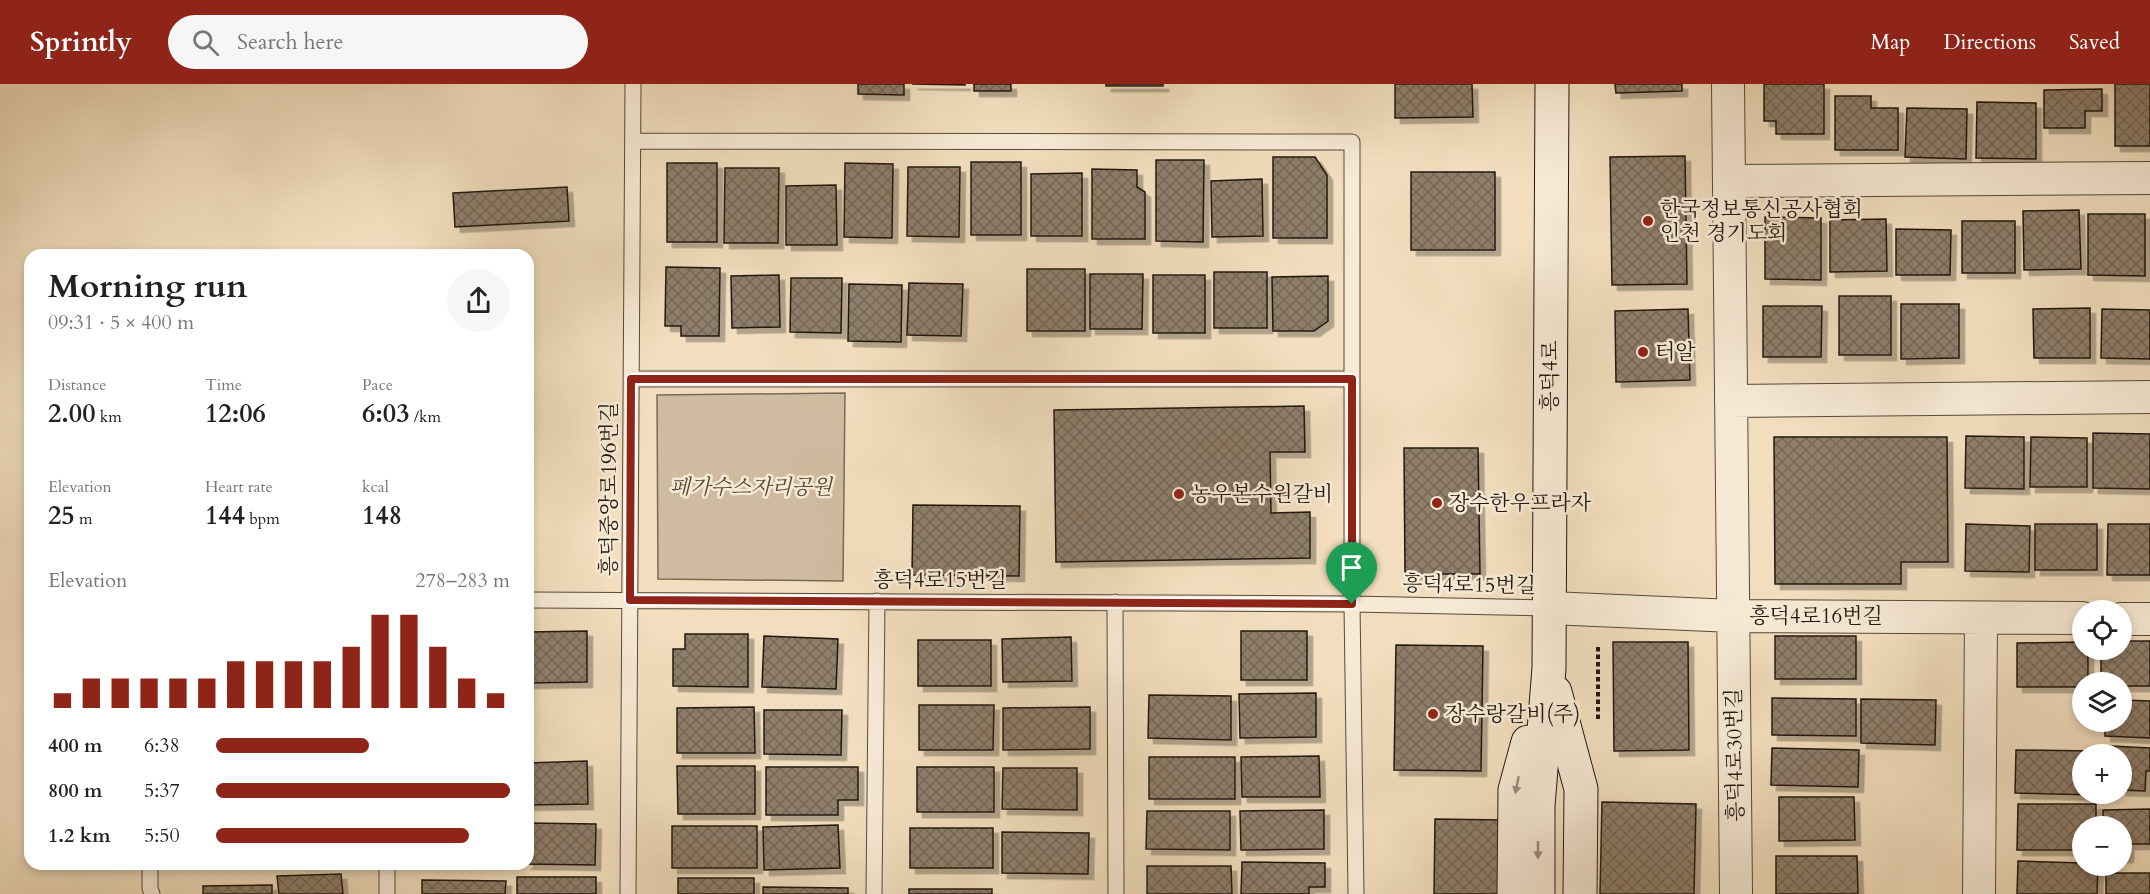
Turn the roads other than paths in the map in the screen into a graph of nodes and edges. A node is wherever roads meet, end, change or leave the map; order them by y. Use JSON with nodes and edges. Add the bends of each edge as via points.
{"nodes":[{"id":1,"x":633,"y":84,"type":"edge"},
{"id":2,"x":1551,"y":84,"type":"edge"},
{"id":3,"x":1728,"y":84,"type":"edge"},
{"id":4,"x":633,"y":141,"type":"junction"},
{"id":5,"x":2150,"y":178,"type":"edge"},
{"id":6,"x":1729,"y":181,"type":"junction"},
{"id":7,"x":631,"y":379,"type":"junction"},
{"id":8,"x":1352,"y":379,"type":"junction"},
{"id":9,"x":2150,"y":397,"type":"edge"},
{"id":10,"x":1731,"y":401,"type":"junction"},
{"id":11,"x":534,"y":600,"type":"edge"},
{"id":12,"x":630,"y":600,"type":"junction"},
{"id":13,"x":877,"y":601,"type":"junction"},
{"id":14,"x":1115,"y":602,"type":"junction"},
{"id":15,"x":1352,"y":604,"type":"junction"},
{"id":16,"x":1550,"y":608,"type":"junction"},
{"id":17,"x":1733,"y":616,"type":"junction"},
{"id":18,"x":1981,"y":618,"type":"junction"},
{"id":19,"x":2072,"y":618,"type":"edge"},
{"id":20,"x":2132,"y":619,"type":"edge"},
{"id":21,"x":2150,"y":619,"type":"edge"},
{"id":22,"x":1549,"y":668,"type":"junction"},
{"id":23,"x":1550,"y":805,"type":"junction"},
{"id":24,"x":150,"y":870,"type":"edge"},
{"id":25,"x":387,"y":870,"type":"edge"},
{"id":26,"x":152,"y":894,"type":"edge"},
{"id":27,"x":387,"y":894,"type":"edge"},
{"id":28,"x":628,"y":894,"type":"edge"},
{"id":29,"x":874,"y":894,"type":"edge"},
{"id":30,"x":1116,"y":894,"type":"edge"},
{"id":31,"x":1356,"y":894,"type":"edge"},
{"id":32,"x":1514,"y":894,"type":"edge"},
{"id":33,"x":1538,"y":894,"type":"edge"},
{"id":34,"x":1562,"y":894,"type":"edge"},
{"id":35,"x":1580,"y":894,"type":"edge"},
{"id":36,"x":1736,"y":894,"type":"edge"},
{"id":37,"x":1979,"y":894,"type":"edge"}],
"edges":[{"from":1,"to":4,"type":"lane","name":"흥덕중앙로196번길"},
{"from":2,"to":16,"type":"street","name":"흥덕4로"},
{"from":3,"to":6,"type":"street","name":"흥덕4로30번길"},
{"from":4,"to":7,"type":"lane","name":"흥덕중앙로196번길"},
{"from":4,"to":8,"type":"lane","via":[[1352,142]]},
{"from":5,"to":6,"type":"street"},
{"from":6,"to":10,"type":"street","name":"흥덕4로30번길"},
{"from":7,"to":8,"type":"lane"},
{"from":7,"to":12,"type":"lane","name":"흥덕중앙로196번길"},
{"from":8,"to":15,"type":"lane"},
{"from":9,"to":10,"type":"street"},
{"from":10,"to":17,"type":"street","name":"흥덕4로30번길"},
{"from":11,"to":12,"type":"lane","name":"흥덕4로15번길"},
{"from":12,"to":13,"type":"lane","name":"흥덕4로15번길"},
{"from":12,"to":28,"type":"lane","name":"흥덕중앙로196번길"},
{"from":13,"to":14,"type":"lane","name":"흥덕4로15번길"},
{"from":13,"to":29,"type":"lane"},
{"from":14,"to":15,"type":"lane","name":"흥덕4로15번길"},
{"from":14,"to":30,"type":"lane"},
{"from":15,"to":16,"type":"lane","name":"흥덕4로15번길"},
{"from":15,"to":31,"type":"lane"},
{"from":16,"to":17,"type":"street","name":"흥덕4로16번길"},
{"from":16,"to":22,"type":"street","name":"흥덕4로"},
{"from":17,"to":18,"type":"street","name":"흥덕4로16번길"},
{"from":17,"to":36,"type":"street","name":"흥덕4로30번길"},
{"from":18,"to":19,"type":"street","name":"흥덕4로16번길"},
{"from":18,"to":37,"type":"street"},
{"from":20,"to":21,"type":"street"},
{"from":22,"to":23,"type":"street"},
{"from":22,"to":32,"type":"street","one_way":true,"via":[[1515,790]]},
{"from":22,"to":35,"type":"street","via":[[1581,789]]},
{"from":23,"to":33,"type":"street","one_way":true},
{"from":23,"to":34,"type":"street"},
{"from":24,"to":26,"type":"lane"},
{"from":25,"to":27,"type":"lane"}]}
